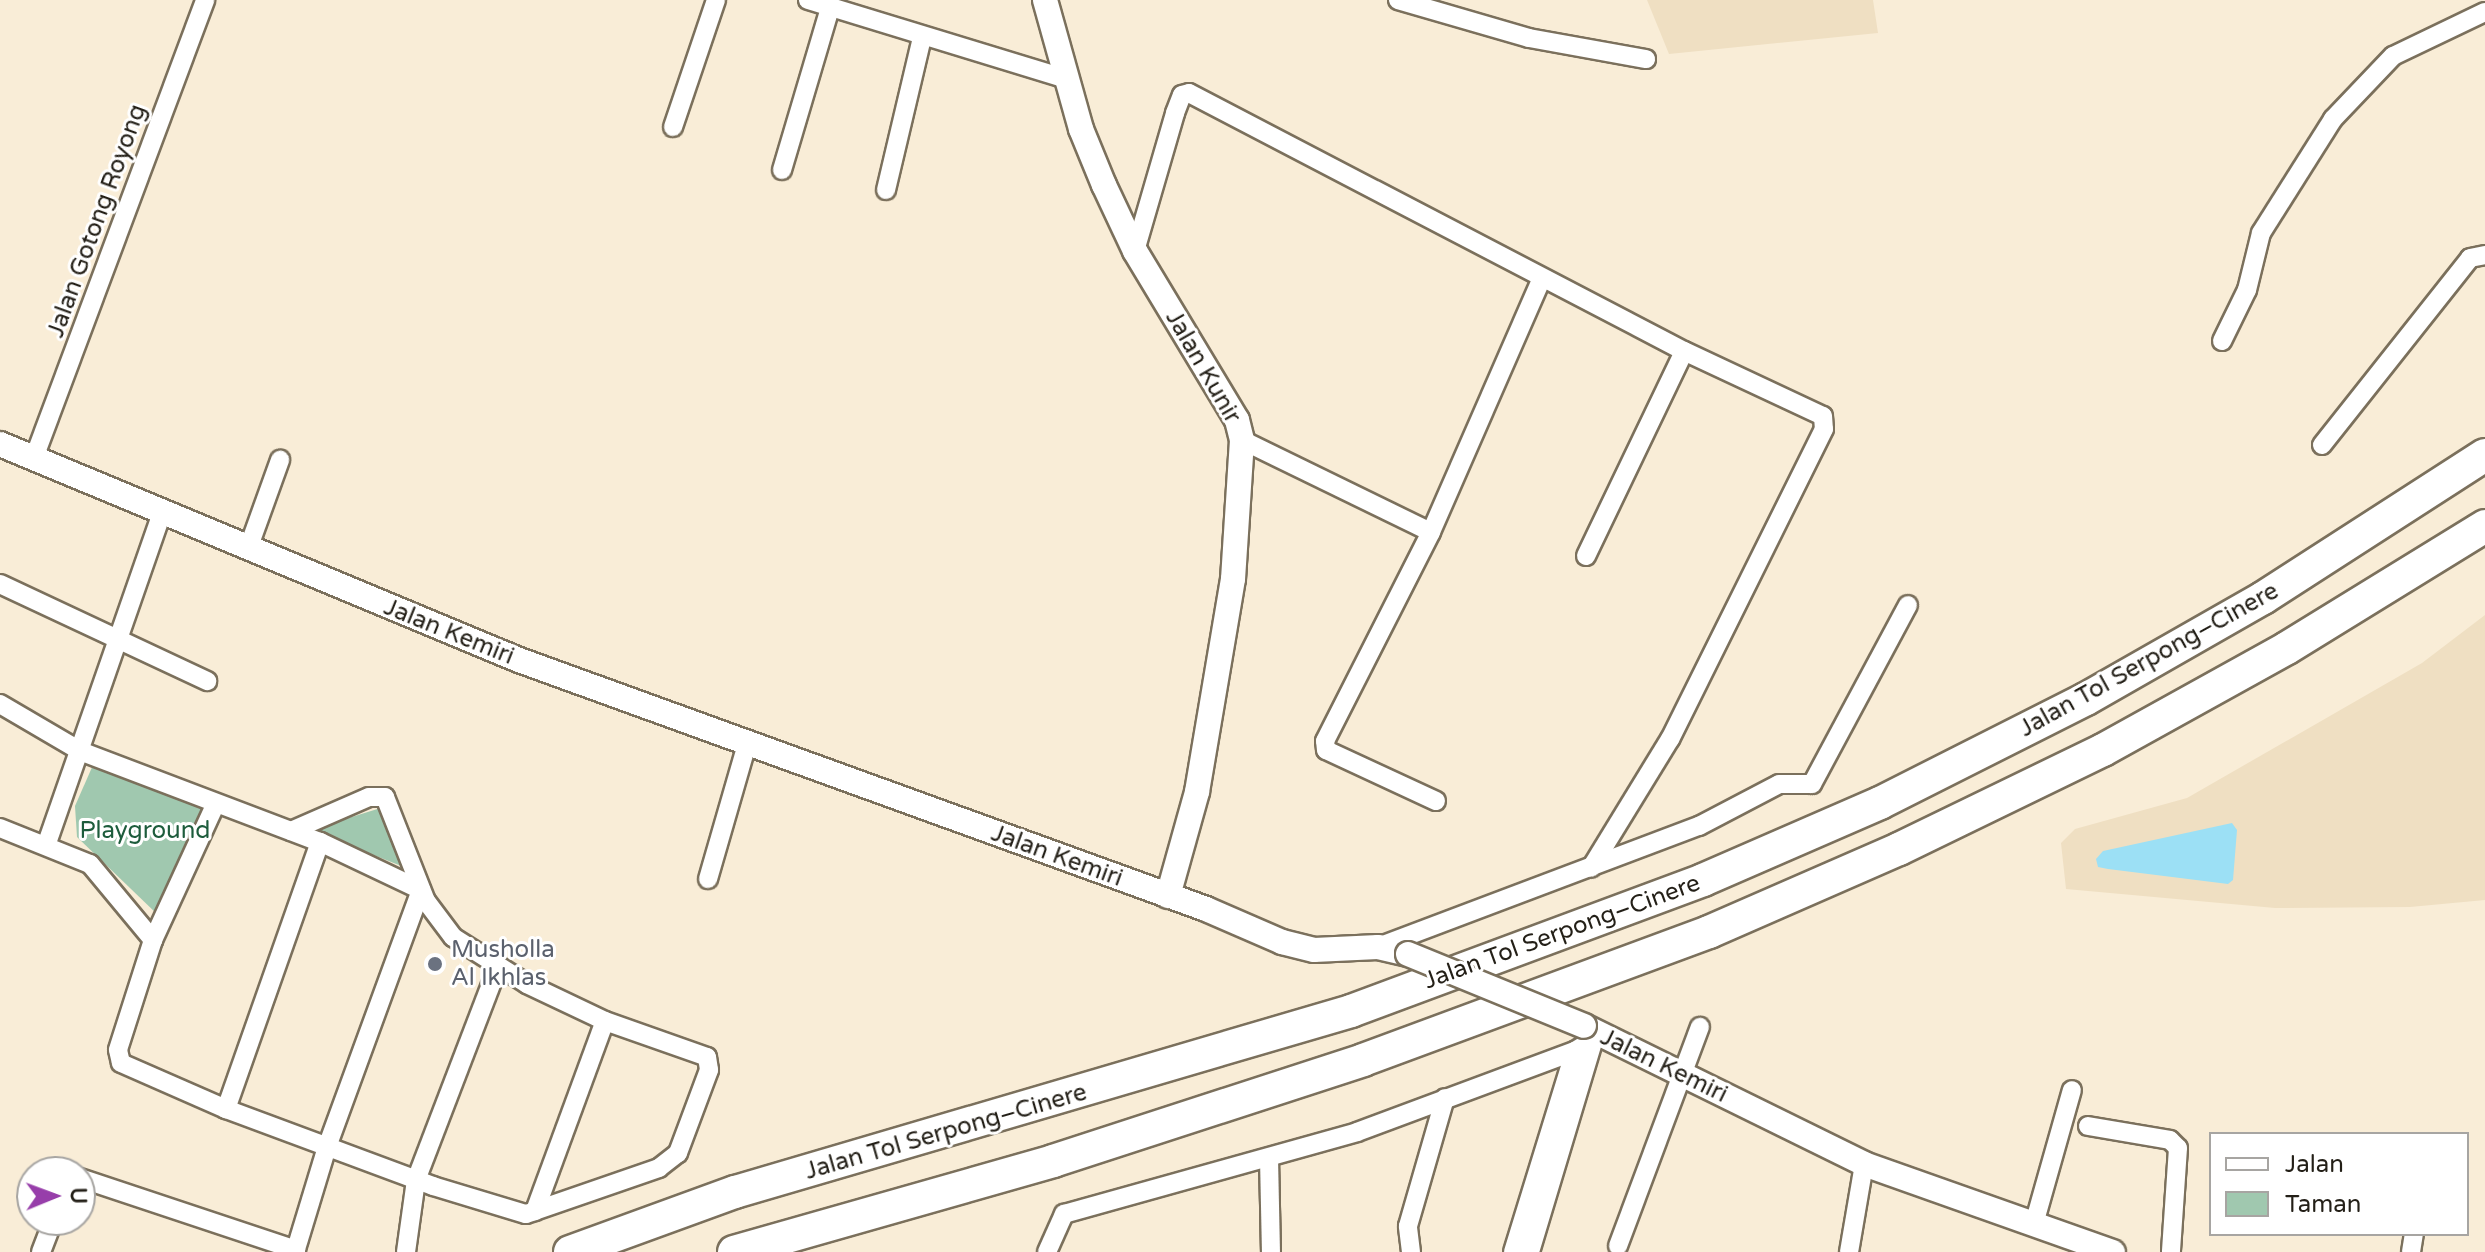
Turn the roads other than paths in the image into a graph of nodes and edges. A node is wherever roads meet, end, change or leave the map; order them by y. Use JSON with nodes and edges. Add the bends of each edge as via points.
{"nodes":[{"id":1,"x":205,"y":0,"type":"edge"},
{"id":2,"x":716,"y":0,"type":"edge"},
{"id":3,"x":808,"y":0,"type":"edge"},
{"id":4,"x":1045,"y":0,"type":"edge"},
{"id":5,"x":1398,"y":0,"type":"edge"},
{"id":6,"x":830,"y":8,"type":"junction"},
{"id":7,"x":2485,"y":12,"type":"edge"},
{"id":8,"x":922,"y":38,"type":"junction"},
{"id":9,"x":1646,"y":59,"type":"dead end"},
{"id":10,"x":1066,"y":79,"type":"junction"},
{"id":11,"x":673,"y":127,"type":"dead end"},
{"id":12,"x":782,"y":170,"type":"dead end"},
{"id":13,"x":886,"y":190,"type":"dead end"},
{"id":14,"x":1135,"y":251,"type":"junction"},
{"id":15,"x":2485,"y":255,"type":"edge"},
{"id":16,"x":1542,"y":278,"type":"junction"},
{"id":17,"x":2222,"y":341,"type":"dead end"},
{"id":18,"x":1684,"y":351,"type":"junction"},
{"id":19,"x":1242,"y":440,"type":"junction"},
{"id":20,"x":0,"y":444,"type":"edge"},
{"id":21,"x":2322,"y":445,"type":"dead end"},
{"id":22,"x":2485,"y":455,"type":"edge"},
{"id":23,"x":34,"y":458,"type":"junction"},
{"id":24,"x":280,"y":460,"type":"dead end"},
{"id":25,"x":162,"y":513,"type":"junction"},
{"id":26,"x":2485,"y":526,"type":"edge"},
{"id":27,"x":1431,"y":532,"type":"junction"},
{"id":28,"x":248,"y":549,"type":"junction"},
{"id":29,"x":1586,"y":556,"type":"dead end"},
{"id":30,"x":0,"y":584,"type":"edge"},
{"id":31,"x":1908,"y":605,"type":"dead end"},
{"id":32,"x":119,"y":637,"type":"junction"},
{"id":33,"x":207,"y":681,"type":"dead end"},
{"id":34,"x":0,"y":704,"type":"edge"},
{"id":35,"x":747,"y":744,"type":"junction"},
{"id":36,"x":80,"y":751,"type":"junction"},
{"id":37,"x":1436,"y":801,"type":"dead end"},
{"id":38,"x":215,"y":805,"type":"junction"},
{"id":39,"x":0,"y":828,"type":"edge"},
{"id":40,"x":291,"y":831,"type":"junction"},
{"id":41,"x":320,"y":842,"type":"junction"},
{"id":42,"x":47,"y":843,"type":"junction"},
{"id":43,"x":1591,"y":868,"type":"junction"},
{"id":44,"x":708,"y":879,"type":"dead end"},
{"id":45,"x":421,"y":890,"type":"junction"},
{"id":46,"x":1168,"y":896,"type":"junction"},
{"id":47,"x":153,"y":940,"type":"junction"},
{"id":48,"x":1378,"y":947,"type":"junction"},
{"id":49,"x":498,"y":966,"type":"junction"},
{"id":50,"x":605,"y":1021,"type":"junction"},
{"id":51,"x":1700,"y":1027,"type":"dead end"},
{"id":52,"x":1593,"y":1033,"type":"junction"},
{"id":53,"x":1575,"y":1051,"type":"junction"},
{"id":54,"x":1683,"y":1072,"type":"junction"},
{"id":55,"x":2072,"y":1090,"type":"dead end"},
{"id":56,"x":1445,"y":1098,"type":"junction"},
{"id":57,"x":226,"y":1109,"type":"junction"},
{"id":58,"x":2088,"y":1126,"type":"dead end"},
{"id":59,"x":327,"y":1147,"type":"junction"},
{"id":60,"x":1269,"y":1158,"type":"junction"},
{"id":61,"x":1864,"y":1164,"type":"junction"},
{"id":62,"x":416,"y":1180,"type":"junction"},
{"id":63,"x":96,"y":1183,"type":"edge"},
{"id":64,"x":535,"y":1211,"type":"junction"},
{"id":65,"x":2034,"y":1224,"type":"junction"},
{"id":66,"x":1618,"y":1246,"type":"dead end"},
{"id":67,"x":296,"y":1251,"type":"edge"},
{"id":68,"x":406,"y":1252,"type":"edge"},
{"id":69,"x":570,"y":1252,"type":"edge"},
{"id":70,"x":734,"y":1252,"type":"edge"},
{"id":71,"x":1047,"y":1252,"type":"edge"},
{"id":72,"x":1271,"y":1252,"type":"edge"},
{"id":73,"x":1411,"y":1252,"type":"edge"},
{"id":74,"x":1513,"y":1252,"type":"edge"},
{"id":75,"x":1530,"y":1252,"type":"edge"},
{"id":76,"x":1849,"y":1252,"type":"edge"},
{"id":77,"x":2113,"y":1252,"type":"edge"},
{"id":78,"x":2171,"y":1252,"type":"edge"}],
"edges":[{"from":1,"to":23,"type":"street","name":"Jalan Gotong Royong"},
{"from":2,"to":11,"type":"street"},
{"from":3,"to":6,"type":"street"},
{"from":4,"to":10,"type":"street","name":"Jalan Kunir"},
{"from":5,"to":9,"type":"street","via":[[1529,38]]},
{"from":6,"to":8,"type":"street"},
{"from":6,"to":12,"type":"street"},
{"from":7,"to":17,"type":"street","via":[[2393,56],[2333,119],[2261,233],[2247,290]]},
{"from":8,"to":10,"type":"street"},
{"from":8,"to":13,"type":"street"},
{"from":10,"to":14,"type":"street","name":"Jalan Kunir","via":[[1081,129]]},
{"from":14,"to":16,"type":"street","via":[[1175,113],[1182,95],[1189,93]]},
{"from":14,"to":19,"type":"street","name":"Jalan Kunir","via":[[1237,420]]},
{"from":15,"to":21,"type":"street","via":[[2470,258],[2460,269]]},
{"from":16,"to":18,"type":"street"},
{"from":16,"to":27,"type":"street"},
{"from":18,"to":29,"type":"street"},
{"from":18,"to":43,"type":"street","via":[[1819,412],[1825,421],[1670,739]]},
{"from":19,"to":27,"type":"street"},
{"from":19,"to":46,"type":"street","name":"Jalan Kunir","via":[[1233,579],[1197,792]]},
{"from":20,"to":23,"type":"street","name":"Jalan Kemiri"},
{"from":22,"to":69,"type":"highway","name":"Jalan Tol Serpong–Cinere","via":[[2263,598],[2086,699],[1880,803],[1703,880],[1351,1011],[1040,1107],[735,1192]]},
{"from":23,"to":25,"type":"street","name":"Jalan Kemiri"},
{"from":24,"to":28,"type":"street"},
{"from":25,"to":28,"type":"street","name":"Jalan Kemiri"},
{"from":25,"to":32,"type":"street"},
{"from":26,"to":70,"type":"highway","name":"Jalan Tol Serpong–Cinere","via":[[2287,648],[2103,750],[1899,849],[1709,932],[1363,1060],[1053,1161]]},
{"from":27,"to":37,"type":"street","via":[[1325,746]]},
{"from":28,"to":35,"type":"street","name":"Jalan Kemiri","via":[[519,660]]},
{"from":30,"to":32,"type":"street"},
{"from":31,"to":43,"type":"street","via":[[1812,784],[1779,784],[1699,826]]},
{"from":32,"to":33,"type":"street"},
{"from":32,"to":36,"type":"street"},
{"from":34,"to":36,"type":"street"},
{"from":35,"to":44,"type":"street"},
{"from":35,"to":46,"type":"street","name":"Jalan Kemiri"},
{"from":36,"to":38,"type":"street"},
{"from":36,"to":42,"type":"street"},
{"from":38,"to":40,"type":"street"},
{"from":38,"to":47,"type":"street"},
{"from":39,"to":42,"type":"street"},
{"from":40,"to":41,"type":"street"},
{"from":40,"to":45,"type":"street","via":[[369,797],[385,797]]},
{"from":41,"to":45,"type":"street"},
{"from":41,"to":57,"type":"street"},
{"from":42,"to":47,"type":"street","via":[[107,879]]},
{"from":43,"to":48,"type":"street"},
{"from":45,"to":49,"type":"street","via":[[453,937]]},
{"from":45,"to":59,"type":"street"},
{"from":46,"to":48,"type":"street","name":"Jalan Kemiri","via":[[1314,950]]},
{"from":47,"to":57,"type":"street","via":[[118,1050],[121,1063]]},
{"from":48,"to":52,"type":"street","name":"Jalan Kemiri","bridge":true,"via":[[1408,954]]},
{"from":49,"to":50,"type":"street"},
{"from":49,"to":62,"type":"street"},
{"from":50,"to":64,"type":"street"},
{"from":50,"to":64,"type":"street","via":[[707,1057],[709,1070],[684,1140],[678,1153],[659,1168]]},
{"from":51,"to":54,"type":"street"},
{"from":52,"to":53,"type":"street"},
{"from":52,"to":54,"type":"street","name":"Jalan Kemiri"},
{"from":52,"to":75,"type":"street"},
{"from":53,"to":56,"type":"street"},
{"from":53,"to":74,"type":"street"},
{"from":54,"to":61,"type":"street","name":"Jalan Kemiri","via":[[1750,1111]]},
{"from":54,"to":66,"type":"street"},
{"from":55,"to":65,"type":"street"},
{"from":56,"to":60,"type":"street"},
{"from":56,"to":73,"type":"street","via":[[1408,1226]]},
{"from":57,"to":59,"type":"street"},
{"from":58,"to":78,"type":"street","via":[[2170,1140],[2178,1148]]},
{"from":59,"to":62,"type":"street"},
{"from":59,"to":67,"type":"street"},
{"from":60,"to":71,"type":"street","via":[[1064,1214]]},
{"from":60,"to":72,"type":"street"},
{"from":61,"to":65,"type":"street","name":"Jalan Kemiri"},
{"from":61,"to":76,"type":"street"},
{"from":62,"to":64,"type":"street","via":[[526,1214]]},
{"from":62,"to":68,"type":"street"},
{"from":63,"to":67,"type":"street"},
{"from":65,"to":77,"type":"street","name":"Jalan Kemiri"}]}
